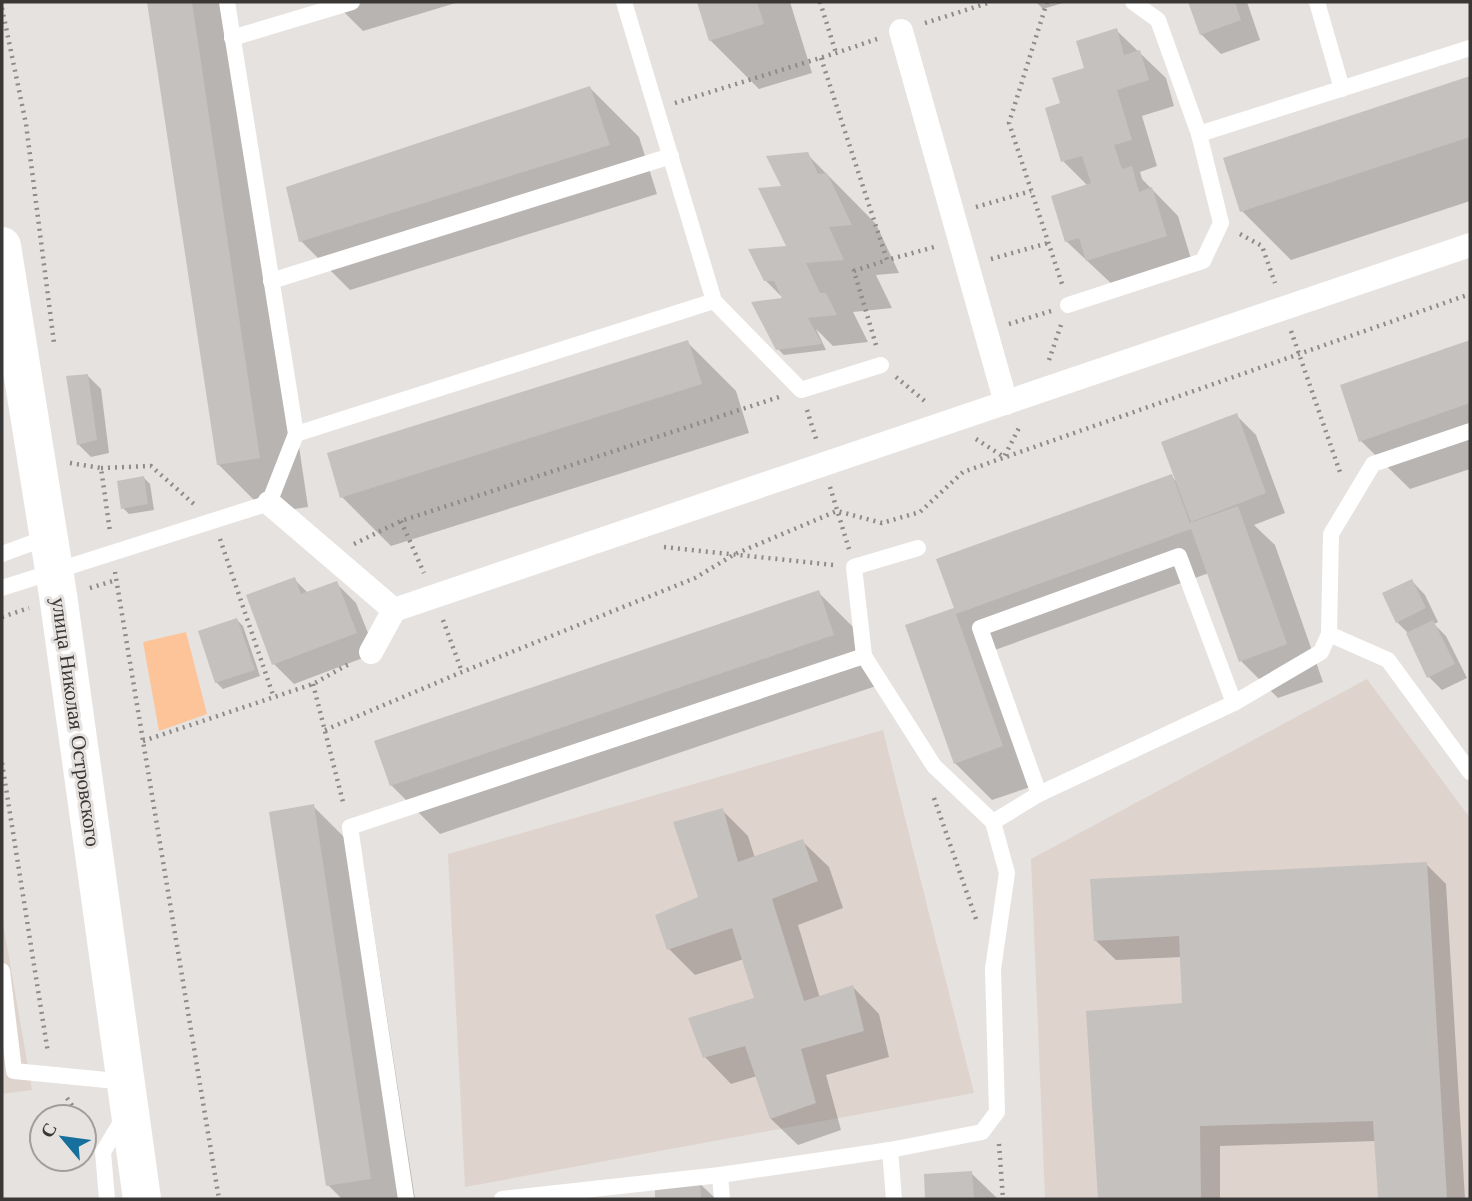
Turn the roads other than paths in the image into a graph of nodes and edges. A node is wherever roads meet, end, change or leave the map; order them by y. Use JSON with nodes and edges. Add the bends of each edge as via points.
{"nodes":[{"id":1,"x":227,"y":2,"type":"edge"},
{"id":2,"x":352,"y":2,"type":"edge"},
{"id":3,"x":624,"y":2,"type":"edge"},
{"id":4,"x":1133,"y":2,"type":"edge"},
{"id":5,"x":1317,"y":2,"type":"edge"},
{"id":6,"x":901,"y":30,"type":"road end"},
{"id":7,"x":232,"y":38,"type":"junction"},
{"id":8,"x":1470,"y":48,"type":"edge"},
{"id":9,"x":1342,"y":89,"type":"junction"},
{"id":10,"x":1199,"y":134,"type":"junction"},
{"id":11,"x":671,"y":156,"type":"junction"},
{"id":12,"x":1470,"y":245,"type":"edge"},
{"id":13,"x":2,"y":246,"type":"edge"},
{"id":14,"x":271,"y":281,"type":"junction"},
{"id":15,"x":714,"y":301,"type":"junction"},
{"id":16,"x":1069,"y":305,"type":"road end"},
{"id":17,"x":881,"y":365,"type":"road end"},
{"id":18,"x":1006,"y":403,"type":"junction"},
{"id":19,"x":1470,"y":431,"type":"edge"},
{"id":20,"x":296,"y":434,"type":"junction"},
{"id":21,"x":269,"y":503,"type":"junction"},
{"id":22,"x":918,"y":548,"type":"dead end"},
{"id":23,"x":2,"y":554,"type":"edge"},
{"id":24,"x":51,"y":554,"type":"junction"},
{"id":25,"x":2,"y":588,"type":"edge"},
{"id":26,"x":394,"y":610,"type":"junction"},
{"id":27,"x":1329,"y":634,"type":"junction"},
{"id":28,"x":371,"y":652,"type":"road end"},
{"id":29,"x":864,"y":656,"type":"junction"},
{"id":30,"x":1234,"y":703,"type":"junction"},
{"id":31,"x":1470,"y":772,"type":"edge"},
{"id":32,"x":1039,"y":794,"type":"junction"},
{"id":33,"x":993,"y":822,"type":"junction"},
{"id":34,"x":2,"y":971,"type":"edge"},
{"id":35,"x":128,"y":1094,"type":"junction"},
{"id":36,"x":890,"y":1150,"type":"junction"},
{"id":37,"x":720,"y":1175,"type":"junction"},
{"id":38,"x":107,"y":1199,"type":"edge"},
{"id":39,"x":142,"y":1199,"type":"edge"},
{"id":40,"x":406,"y":1199,"type":"edge"},
{"id":41,"x":502,"y":1199,"type":"edge"},
{"id":42,"x":722,"y":1199,"type":"edge"},
{"id":43,"x":894,"y":1199,"type":"edge"}],
"edges":[{"from":1,"to":7,"type":"lane"},
{"from":2,"to":7,"type":"lane"},
{"from":3,"to":11,"type":"lane"},
{"from":4,"to":10,"type":"lane","via":[[1158,20]]},
{"from":5,"to":9,"type":"lane"},
{"from":6,"to":18,"type":"street"},
{"from":7,"to":14,"type":"lane"},
{"from":8,"to":9,"type":"lane"},
{"from":9,"to":10,"type":"lane"},
{"from":10,"to":16,"type":"lane","via":[[1220,223],[1203,261]]},
{"from":11,"to":14,"type":"lane"},
{"from":11,"to":15,"type":"lane"},
{"from":12,"to":18,"type":"street"},
{"from":13,"to":24,"type":"main road","name":"улица Николая Островского"},
{"from":14,"to":20,"type":"lane"},
{"from":15,"to":17,"type":"lane","via":[[801,390]]},
{"from":15,"to":20,"type":"lane"},
{"from":18,"to":26,"type":"street"},
{"from":19,"to":27,"type":"lane","via":[[1373,464],[1331,534]]},
{"from":20,"to":21,"type":"lane"},
{"from":21,"to":24,"type":"lane","via":[[113,552]]},
{"from":21,"to":26,"type":"street"},
{"from":22,"to":29,"type":"lane","via":[[854,567]]},
{"from":23,"to":24,"type":"lane"},
{"from":24,"to":25,"type":"lane"},
{"from":24,"to":35,"type":"main road","name":"улица Николая Островского"},
{"from":26,"to":28,"type":"street"},
{"from":27,"to":30,"type":"lane","via":[[1321,652]]},
{"from":27,"to":31,"type":"lane","via":[[1388,660]]},
{"from":29,"to":33,"type":"lane","via":[[934,766]]},
{"from":29,"to":40,"type":"lane","via":[[350,827]]},
{"from":30,"to":32,"type":"lane"},
{"from":30,"to":32,"type":"lane","via":[[1179,556],[980,628]]},
{"from":32,"to":33,"type":"lane"},
{"from":33,"to":36,"type":"lane","via":[[1007,873],[993,969],[997,1112],[982,1132]]},
{"from":34,"to":35,"type":"lane","via":[[14,1070],[51,1074]]},
{"from":35,"to":38,"type":"lane","via":[[103,1152]]},
{"from":35,"to":39,"type":"main road","name":"улица Николая Островского"},
{"from":36,"to":37,"type":"lane"},
{"from":36,"to":43,"type":"lane"},
{"from":37,"to":41,"type":"lane"},
{"from":37,"to":42,"type":"lane"}]}
